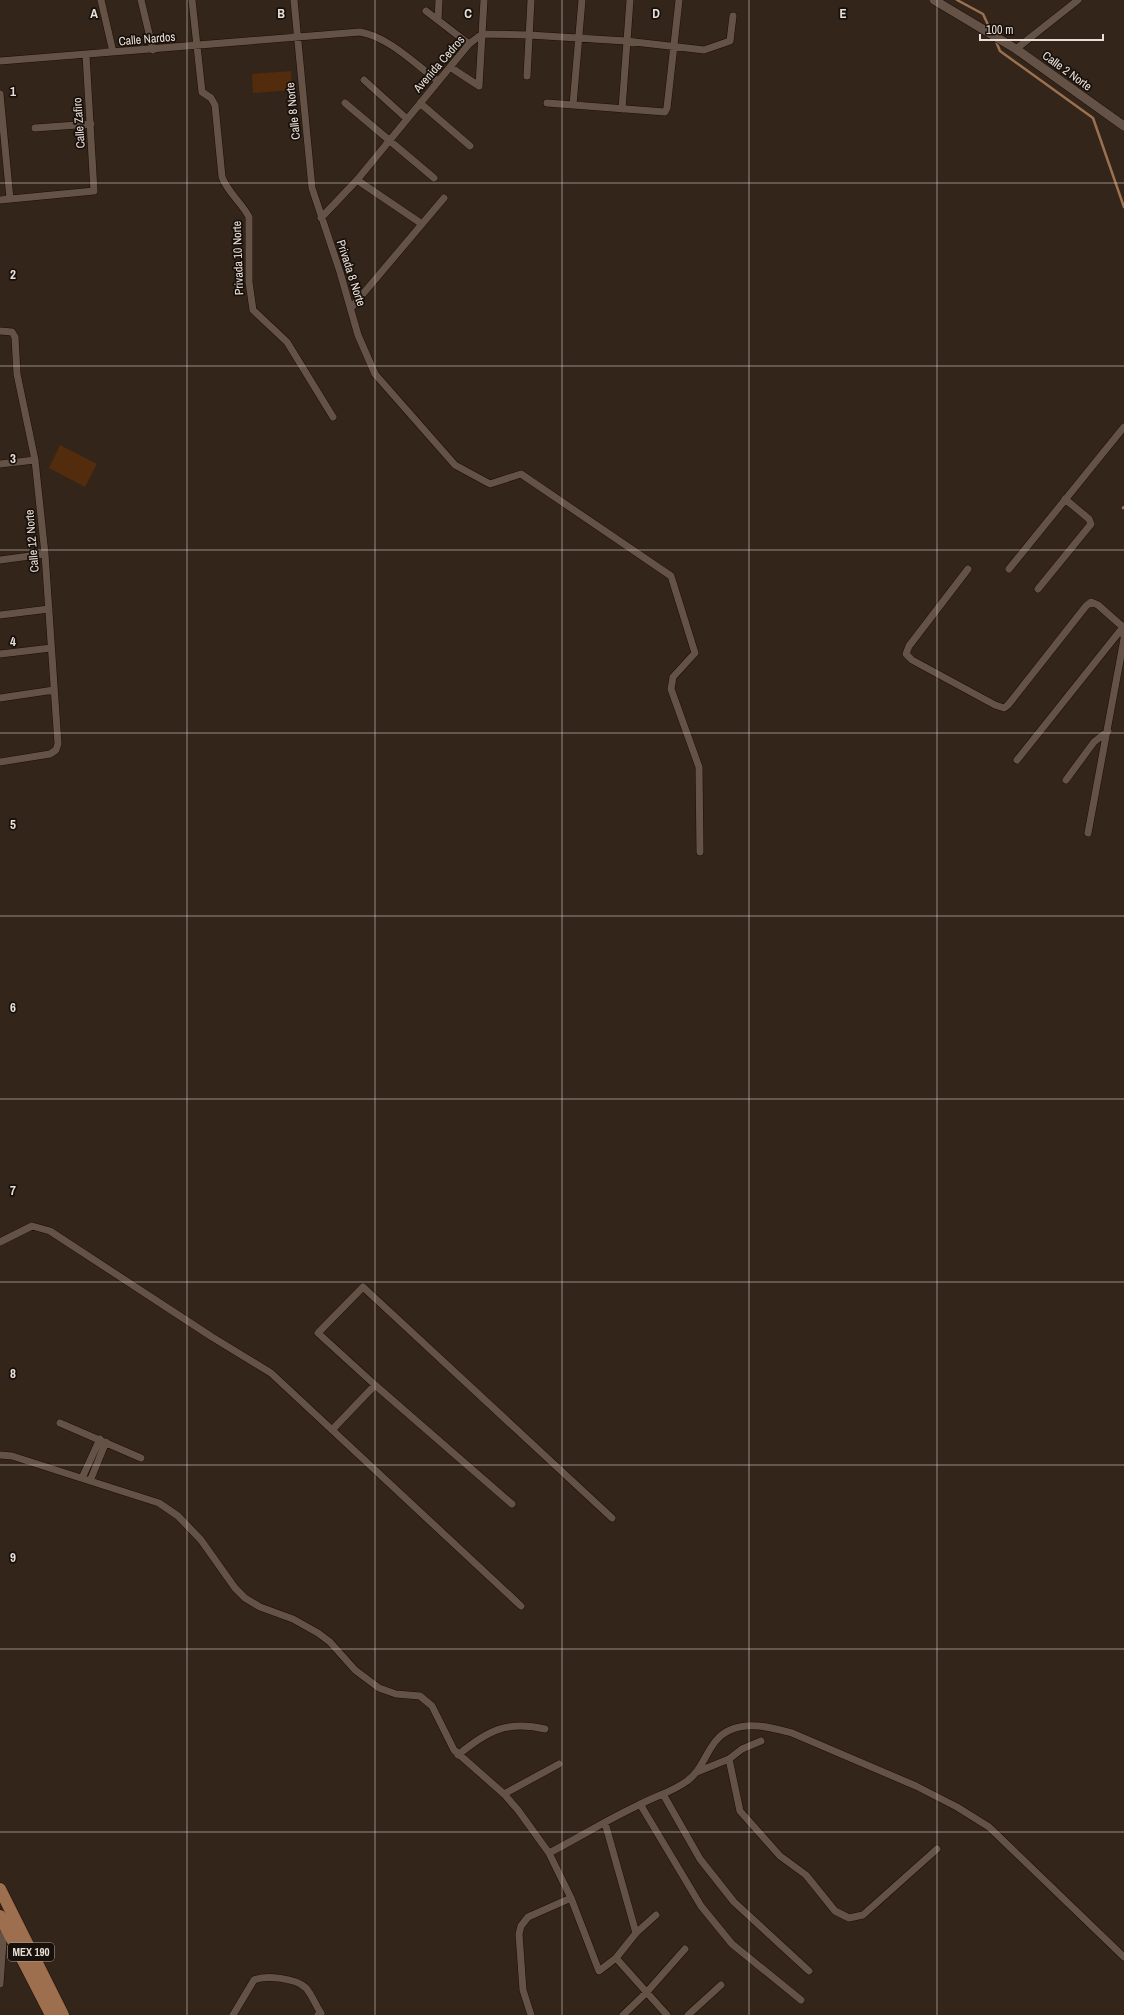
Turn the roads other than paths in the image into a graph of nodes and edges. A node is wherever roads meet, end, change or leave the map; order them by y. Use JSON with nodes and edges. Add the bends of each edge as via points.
{"nodes":[{"id":1,"x":101,"y":0,"type":"edge"},
{"id":2,"x":141,"y":0,"type":"edge"},
{"id":3,"x":192,"y":0,"type":"edge"},
{"id":4,"x":294,"y":0,"type":"edge"},
{"id":5,"x":439,"y":0,"type":"edge"},
{"id":6,"x":484,"y":0,"type":"edge"},
{"id":7,"x":531,"y":0,"type":"edge"},
{"id":8,"x":582,"y":0,"type":"edge"},
{"id":9,"x":630,"y":0,"type":"edge"},
{"id":10,"x":679,"y":0,"type":"edge"},
{"id":11,"x":934,"y":0,"type":"edge"},
{"id":12,"x":1078,"y":0,"type":"edge"},
{"id":13,"x":426,"y":11,"type":"dead end"},
{"id":14,"x":733,"y":16,"type":"dead end"},
{"id":15,"x":438,"y":20,"type":"junction"},
{"id":16,"x":482,"y":34,"type":"junction"},
{"id":17,"x":529,"y":34,"type":"junction"},
{"id":18,"x":296,"y":37,"type":"junction"},
{"id":19,"x":578,"y":38,"type":"junction"},
{"id":20,"x":626,"y":41,"type":"junction"},
{"id":21,"x":469,"y":44,"type":"junction"},
{"id":22,"x":196,"y":45,"type":"junction"},
{"id":23,"x":675,"y":46,"type":"junction"},
{"id":24,"x":1016,"y":49,"type":"junction"},
{"id":25,"x":153,"y":50,"type":"junction"},
{"id":26,"x":113,"y":52,"type":"junction"},
{"id":27,"x":86,"y":55,"type":"junction"},
{"id":28,"x":0,"y":61,"type":"edge"},
{"id":29,"x":450,"y":67,"type":"junction"},
{"id":30,"x":527,"y":76,"type":"dead end"},
{"id":31,"x":364,"y":80,"type":"dead end"},
{"id":32,"x":438,"y":81,"type":"junction"},
{"id":33,"x":0,"y":94,"type":"edge"},
{"id":34,"x":345,"y":103,"type":"dead end"},
{"id":35,"x":420,"y":103,"type":"junction"},
{"id":36,"x":547,"y":103,"type":"dead end"},
{"id":37,"x":573,"y":105,"type":"junction"},
{"id":38,"x":622,"y":109,"type":"junction"},
{"id":39,"x":407,"y":119,"type":"junction"},
{"id":40,"x":91,"y":124,"type":"junction"},
{"id":41,"x":1124,"y":126,"type":"edge"},
{"id":42,"x":35,"y":128,"type":"dead end"},
{"id":43,"x":389,"y":141,"type":"junction"},
{"id":44,"x":470,"y":146,"type":"dead end"},
{"id":45,"x":434,"y":178,"type":"dead end"},
{"id":46,"x":356,"y":180,"type":"junction"},
{"id":47,"x":444,"y":198,"type":"dead end"},
{"id":48,"x":10,"y":199,"type":"junction"},
{"id":49,"x":0,"y":200,"type":"edge"},
{"id":50,"x":321,"y":218,"type":"junction"},
{"id":51,"x":422,"y":224,"type":"junction"},
{"id":52,"x":351,"y":308,"type":"junction"},
{"id":53,"x":0,"y":331,"type":"edge"},
{"id":54,"x":333,"y":417,"type":"dead end"},
{"id":55,"x":1124,"y":427,"type":"edge"},
{"id":56,"x":35,"y":460,"type":"junction"},
{"id":57,"x":0,"y":464,"type":"edge"},
{"id":58,"x":1065,"y":499,"type":"junction"},
{"id":59,"x":45,"y":554,"type":"junction"},
{"id":60,"x":0,"y":560,"type":"edge"},
{"id":61,"x":968,"y":569,"type":"dead end"},
{"id":62,"x":1009,"y":570,"type":"dead end"},
{"id":63,"x":1038,"y":589,"type":"dead end"},
{"id":64,"x":49,"y":609,"type":"junction"},
{"id":65,"x":0,"y":615,"type":"edge"},
{"id":66,"x":1124,"y":626,"type":"edge"},
{"id":67,"x":1124,"y":638,"type":"edge"},
{"id":68,"x":51,"y":648,"type":"junction"},
{"id":69,"x":1123,"y":653,"type":"edge"},
{"id":70,"x":0,"y":654,"type":"edge"},
{"id":71,"x":54,"y":690,"type":"junction"},
{"id":72,"x":0,"y":698,"type":"edge"},
{"id":73,"x":1108,"y":731,"type":"junction"},
{"id":74,"x":1017,"y":760,"type":"dead end"},
{"id":75,"x":0,"y":762,"type":"edge"},
{"id":76,"x":1066,"y":780,"type":"dead end"},
{"id":77,"x":1088,"y":833,"type":"dead end"},
{"id":78,"x":700,"y":852,"type":"dead end"},
{"id":79,"x":0,"y":1242,"type":"edge"},
{"id":80,"x":375,"y":1385,"type":"junction"},
{"id":81,"x":60,"y":1422,"type":"dead end"},
{"id":82,"x":332,"y":1430,"type":"junction"},
{"id":83,"x":103,"y":1441,"type":"junction"},
{"id":84,"x":0,"y":1456,"type":"edge"},
{"id":85,"x":141,"y":1458,"type":"dead end"},
{"id":86,"x":82,"y":1478,"type":"junction"},
{"id":87,"x":90,"y":1481,"type":"junction"},
{"id":88,"x":512,"y":1504,"type":"dead end"},
{"id":89,"x":612,"y":1518,"type":"dead end"},
{"id":90,"x":521,"y":1606,"type":"dead end"},
{"id":91,"x":545,"y":1729,"type":"dead end"},
{"id":92,"x":760,"y":1741,"type":"dead end"},
{"id":93,"x":458,"y":1755,"type":"junction"},
{"id":94,"x":729,"y":1759,"type":"junction"},
{"id":95,"x":559,"y":1764,"type":"dead end"},
{"id":96,"x":697,"y":1772,"type":"junction"},
{"id":97,"x":504,"y":1794,"type":"junction"},
{"id":98,"x":663,"y":1794,"type":"junction"},
{"id":99,"x":640,"y":1804,"type":"junction"},
{"id":100,"x":605,"y":1823,"type":"junction"},
{"id":101,"x":937,"y":1849,"type":"dead end"},
{"id":102,"x":549,"y":1853,"type":"junction"},
{"id":103,"x":0,"y":1889,"type":"edge"},
{"id":104,"x":571,"y":1898,"type":"junction"},
{"id":105,"x":656,"y":1915,"type":"dead end"},
{"id":106,"x":5,"y":1917,"type":"edge"},
{"id":107,"x":636,"y":1933,"type":"junction"},
{"id":108,"x":685,"y":1949,"type":"dead end"},
{"id":109,"x":616,"y":1958,"type":"junction"},
{"id":110,"x":1124,"y":1958,"type":"edge"},
{"id":111,"x":809,"y":1971,"type":"dead end"},
{"id":112,"x":0,"y":1984,"type":"edge"},
{"id":113,"x":721,"y":1985,"type":"dead end"},
{"id":114,"x":646,"y":1993,"type":"junction"},
{"id":115,"x":801,"y":2000,"type":"dead end"},
{"id":116,"x":52,"y":2015,"type":"edge"},
{"id":117,"x":63,"y":2015,"type":"edge"},
{"id":118,"x":233,"y":2015,"type":"edge"},
{"id":119,"x":318,"y":2015,"type":"edge"},
{"id":120,"x":531,"y":2015,"type":"edge"},
{"id":121,"x":623,"y":2015,"type":"edge"},
{"id":122,"x":667,"y":2015,"type":"edge"},
{"id":123,"x":688,"y":2015,"type":"edge"}],
"edges":[{"from":1,"to":26,"type":"street"},
{"from":2,"to":25,"type":"street"},
{"from":3,"to":22,"type":"street","name":"Privada 10 Norte"},
{"from":4,"to":18,"type":"street","name":"Calle 8 Norte"},
{"from":5,"to":15,"type":"street"},
{"from":6,"to":16,"type":"street"},
{"from":7,"to":17,"type":"street"},
{"from":8,"to":19,"type":"street"},
{"from":9,"to":20,"type":"street"},
{"from":10,"to":23,"type":"street"},
{"from":11,"to":24,"type":"street","name":"Calle 2 Norte"},
{"from":12,"to":24,"type":"street"},
{"from":13,"to":15,"type":"street"},
{"from":14,"to":23,"type":"street","name":"Avenida Cedros","via":[[730,41],[704,50]]},
{"from":15,"to":21,"type":"street"},
{"from":16,"to":17,"type":"street","name":"Avenida Cedros"},
{"from":16,"to":21,"type":"street","name":"Avenida Cedros"},
{"from":16,"to":29,"type":"street","via":[[479,86]]},
{"from":17,"to":19,"type":"street","name":"Avenida Cedros"},
{"from":17,"to":30,"type":"street"},
{"from":18,"to":22,"type":"street","name":"Calle Nardos"},
{"from":18,"to":32,"type":"street","name":"Calle Nardos","via":[[360,32],[370,34],[390,45]]},
{"from":18,"to":50,"type":"street","name":"Calle 8 Norte","via":[[312,188]]},
{"from":19,"to":20,"type":"street","name":"Avenida Cedros"},
{"from":19,"to":37,"type":"street"},
{"from":20,"to":23,"type":"street","name":"Avenida Cedros"},
{"from":20,"to":38,"type":"street"},
{"from":21,"to":29,"type":"street","name":"Avenida Cedros"},
{"from":22,"to":25,"type":"street","name":"Calle Nardos"},
{"from":22,"to":54,"type":"street","name":"Privada 10 Norte","via":[[202,92],[211,98],[215,105],[222,178],[250,217],[249,282],[253,310],[287,342]]},
{"from":23,"to":38,"type":"street","via":[[667,108],[664,112]]},
{"from":24,"to":41,"type":"street","name":"Calle 2 Norte"},
{"from":25,"to":26,"type":"street","name":"Calle Nardos"},
{"from":26,"to":27,"type":"street","name":"Calle Nardos"},
{"from":27,"to":28,"type":"street","name":"Calle Nardos"},
{"from":27,"to":40,"type":"street","name":"Calle Zafiro"},
{"from":29,"to":32,"type":"street","name":"Avenida Cedros"},
{"from":31,"to":39,"type":"street"},
{"from":32,"to":35,"type":"street","name":"Avenida Cedros"},
{"from":33,"to":48,"type":"street"},
{"from":34,"to":43,"type":"street"},
{"from":35,"to":39,"type":"street","name":"Avenida Cedros"},
{"from":35,"to":44,"type":"street"},
{"from":36,"to":37,"type":"street"},
{"from":37,"to":38,"type":"street"},
{"from":39,"to":43,"type":"street","name":"Avenida Cedros"},
{"from":40,"to":42,"type":"street"},
{"from":40,"to":48,"type":"street","name":"Calle Zafiro","via":[[94,191]]},
{"from":43,"to":45,"type":"street"},
{"from":43,"to":46,"type":"street","name":"Avenida Cedros"},
{"from":46,"to":50,"type":"street","name":"Avenida Cedros"},
{"from":46,"to":51,"type":"street"},
{"from":47,"to":51,"type":"street"},
{"from":48,"to":49,"type":"street"},
{"from":50,"to":52,"type":"street","name":"Privada 8 Norte"},
{"from":51,"to":52,"type":"street"},
{"from":52,"to":78,"type":"street","name":"Privada 8 Norte","via":[[358,335],[374,374],[455,465],[490,484],[521,474],[671,576],[695,653],[673,677],[671,689],[699,767]]},
{"from":53,"to":56,"type":"street","name":"Calle 12 Norte","via":[[12,332],[15,337],[17,374]]},
{"from":55,"to":58,"type":"street"},
{"from":56,"to":57,"type":"street"},
{"from":56,"to":59,"type":"street","name":"Calle 12 Norte"},
{"from":58,"to":62,"type":"street"},
{"from":58,"to":63,"type":"street","via":[[1089,519],[1091,524]]},
{"from":59,"to":60,"type":"street"},
{"from":59,"to":64,"type":"street","name":"Calle 12 Norte"},
{"from":61,"to":66,"type":"street","via":[[909,646],[906,654],[912,660],[1000,708],[1008,705],[1089,603],[1098,605]]},
{"from":64,"to":65,"type":"street"},
{"from":64,"to":68,"type":"street","name":"Calle 12 Norte"},
{"from":66,"to":67,"type":"street"},
{"from":66,"to":74,"type":"street"},
{"from":67,"to":69,"type":"street"},
{"from":68,"to":70,"type":"street"},
{"from":68,"to":71,"type":"street","name":"Calle 12 Norte"},
{"from":69,"to":73,"type":"street"},
{"from":71,"to":72,"type":"street"},
{"from":71,"to":75,"type":"street","name":"Calle 12 Norte","via":[[58,744],[56,750],[50,754]]},
{"from":73,"to":76,"type":"street","via":[[1094,742]]},
{"from":73,"to":77,"type":"street"},
{"from":79,"to":82,"type":"street","via":[[32,1226],[50,1231],[270,1373]]},
{"from":80,"to":82,"type":"street"},
{"from":80,"to":88,"type":"street"},
{"from":80,"to":89,"type":"street","via":[[318,1332],[363,1287]]},
{"from":81,"to":83,"type":"street"},
{"from":82,"to":90,"type":"street"},
{"from":83,"to":85,"type":"street"},
{"from":83,"to":86,"type":"street"},
{"from":83,"to":87,"type":"street"},
{"from":84,"to":86,"type":"street","via":[[12,1456]]},
{"from":86,"to":87,"type":"street"},
{"from":87,"to":93,"type":"street","via":[[159,1503],[178,1516],[201,1540],[245,1598],[318,1633],[330,1642],[355,1670],[379,1688],[396,1694],[420,1696],[432,1706]]},
{"from":91,"to":93,"type":"street","via":[[513,1725],[494,1730],[476,1739]]},
{"from":92,"to":94,"type":"street","via":[[742,1749]]},
{"from":93,"to":97,"type":"street"},
{"from":94,"to":96,"type":"street"},
{"from":94,"to":101,"type":"street","via":[[740,1812],[780,1856],[806,1875],[835,1911],[849,1918],[863,1915]]},
{"from":95,"to":97,"type":"street"},
{"from":96,"to":98,"type":"street","via":[[687,1781]]},
{"from":96,"to":110,"type":"street","via":[[712,1744],[728,1730],[741,1726],[773,1728],[792,1733],[916,1786],[989,1827]]},
{"from":97,"to":102,"type":"street"},
{"from":98,"to":99,"type":"street"},
{"from":98,"to":111,"type":"street","via":[[700,1859],[734,1902]]},
{"from":99,"to":100,"type":"street"},
{"from":99,"to":115,"type":"street","via":[[701,1906],[732,1944]]},
{"from":100,"to":102,"type":"street"},
{"from":100,"to":107,"type":"street"},
{"from":102,"to":104,"type":"street"},
{"from":103,"to":106,"type":"main road","number":"MEX 190"},
{"from":104,"to":109,"type":"street","via":[[597,1970]]},
{"from":104,"to":120,"type":"street","via":[[528,1917],[521,1926],[519,1934],[524,1990]]},
{"from":105,"to":107,"type":"street"},
{"from":106,"to":112,"type":"street"},
{"from":106,"to":116,"type":"main road","number":"MEX 190"},
{"from":106,"to":117,"type":"main road","number":"MEX 190"},
{"from":107,"to":109,"type":"street"},
{"from":108,"to":114,"type":"street"},
{"from":109,"to":114,"type":"street"},
{"from":113,"to":123,"type":"street"},
{"from":114,"to":121,"type":"street"},
{"from":114,"to":122,"type":"street"},
{"from":118,"to":119,"type":"street","via":[[254,1980],[273,1978],[284,1979],[306,1988],[321,2013]]}]}
